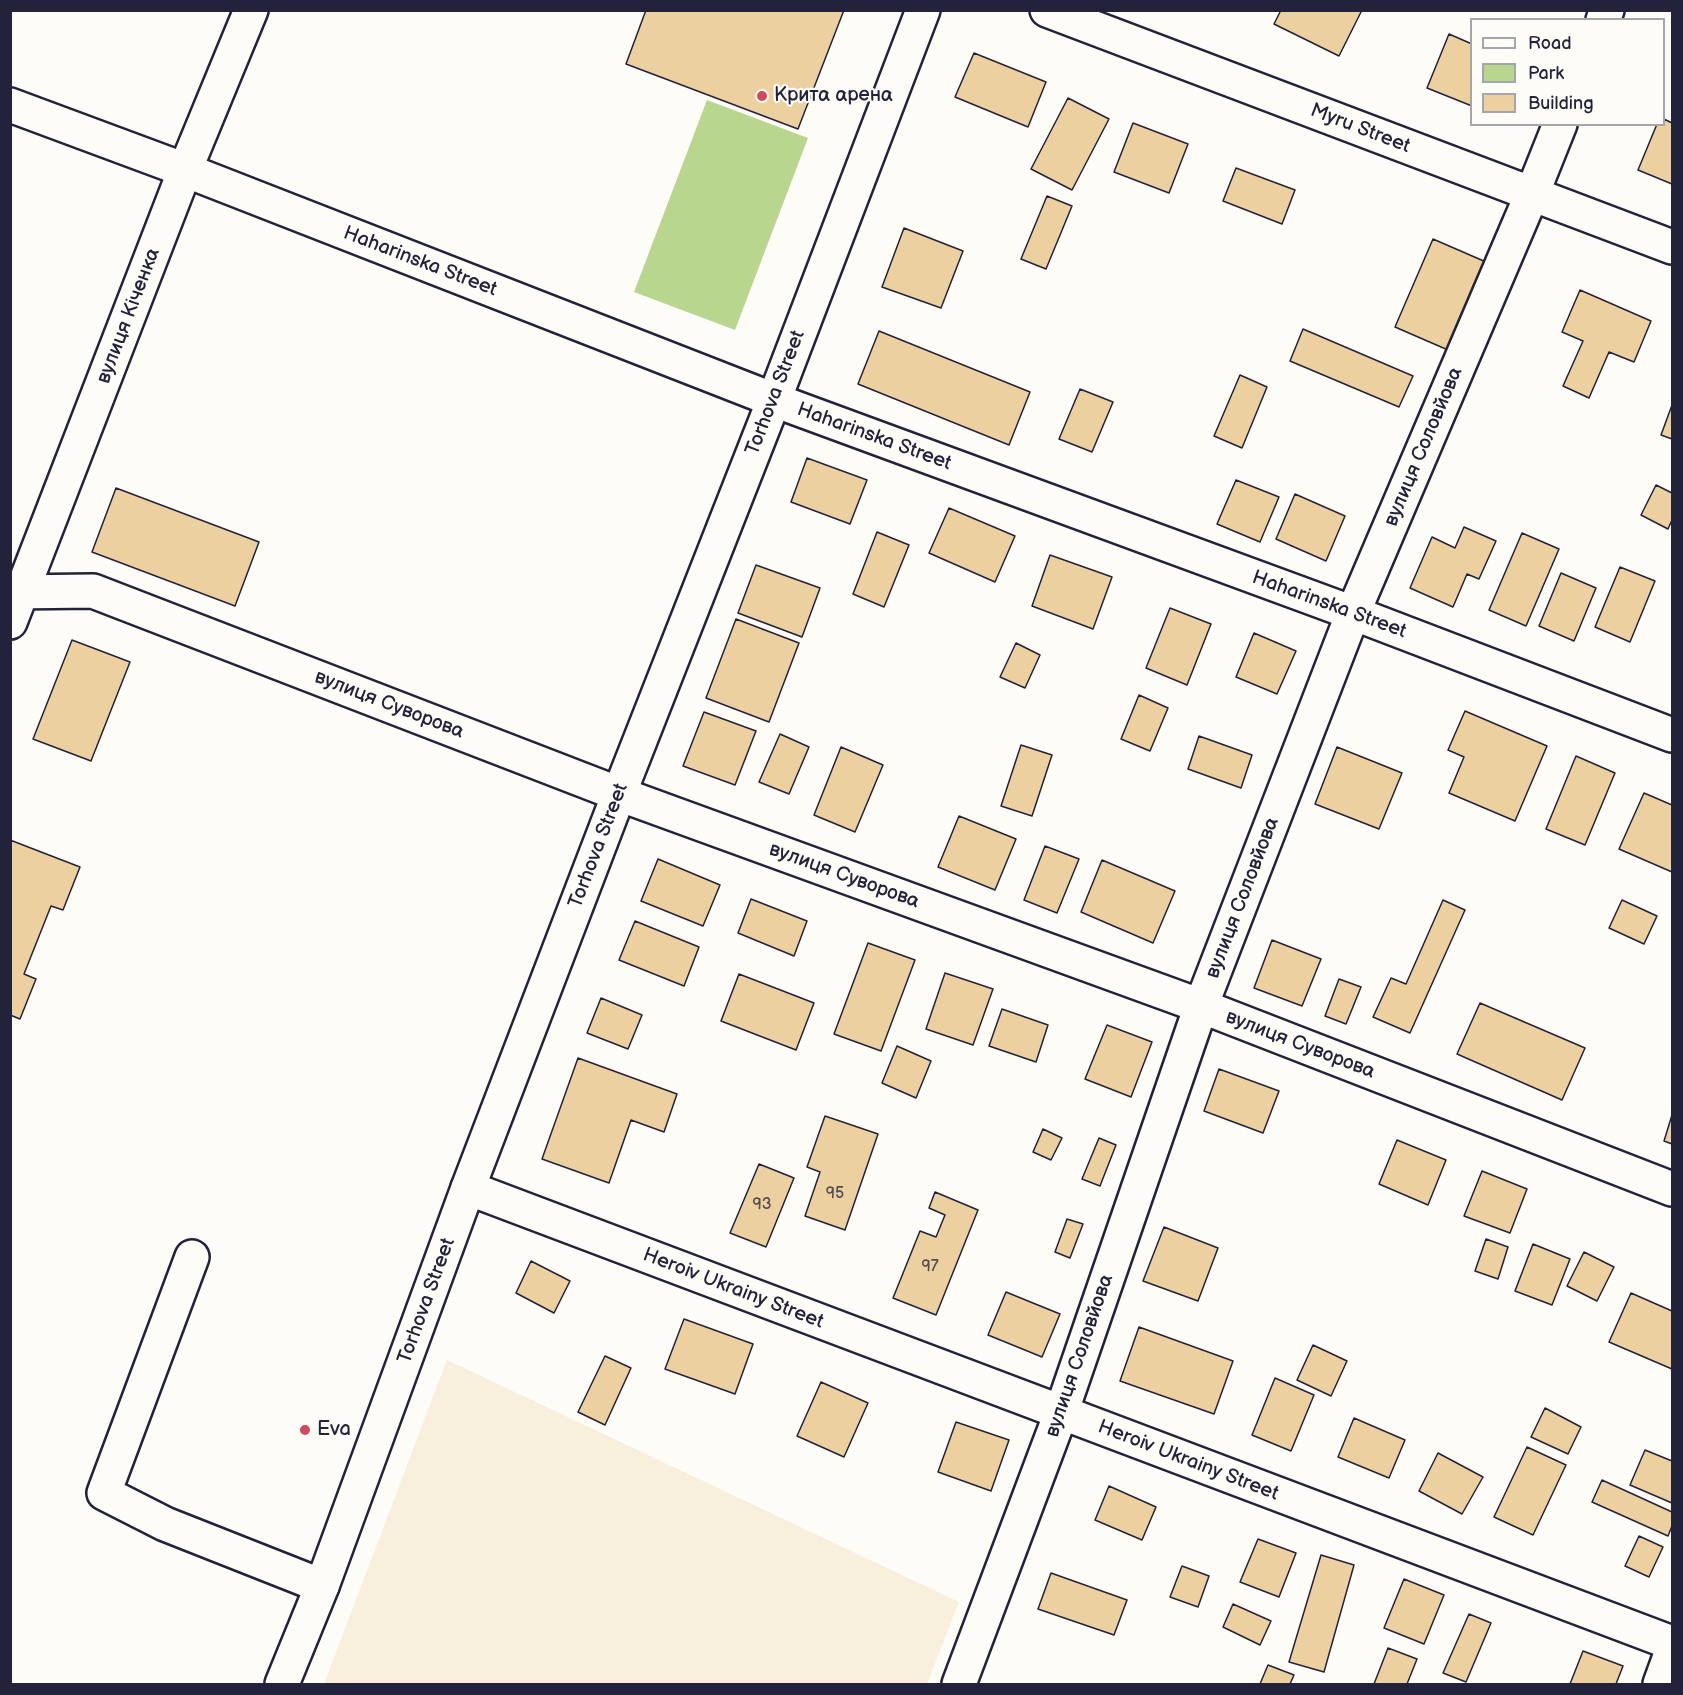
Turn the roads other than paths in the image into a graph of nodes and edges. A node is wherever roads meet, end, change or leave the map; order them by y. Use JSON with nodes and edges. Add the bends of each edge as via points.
{"nodes":[{"id":1,"x":251,"y":10,"type":"edge"},
{"id":2,"x":923,"y":10,"type":"edge"},
{"id":3,"x":1047,"y":10,"type":"edge"},
{"id":4,"x":10,"y":105,"type":"edge"},
{"id":5,"x":1559,"y":126,"type":"edge"},
{"id":6,"x":185,"y":170,"type":"junction"},
{"id":7,"x":1532,"y":194,"type":"junction"},
{"id":8,"x":1672,"y":247,"type":"edge"},
{"id":9,"x":774,"y":400,"type":"junction"},
{"id":10,"x":16,"y":592,"type":"edge"},
{"id":11,"x":1353,"y":613,"type":"junction"},
{"id":12,"x":10,"y":622,"type":"edge"},
{"id":13,"x":1672,"y":735,"type":"edge"},
{"id":14,"x":619,"y":794,"type":"junction"},
{"id":15,"x":1202,"y":1006,"type":"junction"},
{"id":16,"x":468,"y":1188,"type":"junction"},
{"id":17,"x":1672,"y":1189,"type":"edge"},
{"id":18,"x":192,"y":1257,"type":"dead end"},
{"id":19,"x":1061,"y":1413,"type":"junction"},
{"id":20,"x":322,"y":1586,"type":"junction"},
{"id":21,"x":1672,"y":1643,"type":"edge"},
{"id":22,"x":1672,"y":1651,"type":"edge"},
{"id":23,"x":282,"y":1684,"type":"edge"},
{"id":24,"x":959,"y":1684,"type":"edge"},
{"id":25,"x":1660,"y":1684,"type":"edge"}],
"edges":[{"from":1,"to":6,"type":"street","name":"вулиця Кіченка"},
{"from":2,"to":9,"type":"street","name":"Torhova Street"},
{"from":3,"to":7,"type":"street","name":"Myru Street"},
{"from":4,"to":6,"type":"street","name":"Haharinska Street"},
{"from":5,"to":7,"type":"street","name":"вулиця Соловйова"},
{"from":6,"to":9,"type":"street","name":"Haharinska Street"},
{"from":6,"to":10,"type":"street","name":"вулиця Кіченка"},
{"from":7,"to":8,"type":"street","name":"Myru Street"},
{"from":7,"to":11,"type":"street","name":"вулиця Соловйова"},
{"from":9,"to":11,"type":"street","name":"Haharinska Street"},
{"from":9,"to":14,"type":"street","name":"Torhova Street"},
{"from":10,"to":12,"type":"street","name":"вулиця Кіченка"},
{"from":10,"to":14,"type":"street","name":"вулиця Суворова","via":[[93,591]]},
{"from":11,"to":13,"type":"street","name":"Haharinska Street"},
{"from":11,"to":15,"type":"street","name":"вулиця Соловйова"},
{"from":14,"to":15,"type":"street","name":"вулиця Суворова"},
{"from":14,"to":16,"type":"street","name":"Torhova Street"},
{"from":15,"to":17,"type":"street","name":"вулиця Суворова"},
{"from":15,"to":19,"type":"street","name":"вулиця Соловйова"},
{"from":16,"to":19,"type":"street","name":"Heroiv Ukrainy Street"},
{"from":16,"to":20,"type":"street","name":"Torhova Street"},
{"from":18,"to":20,"type":"street","via":[[104,1493],[165,1524]]},
{"from":19,"to":21,"type":"street","name":"Heroiv Ukrainy Street"},
{"from":19,"to":24,"type":"street","name":"вулиця Соловйова"},
{"from":20,"to":23,"type":"street","name":"Torhova Street"},
{"from":22,"to":25,"type":"street"}]}
